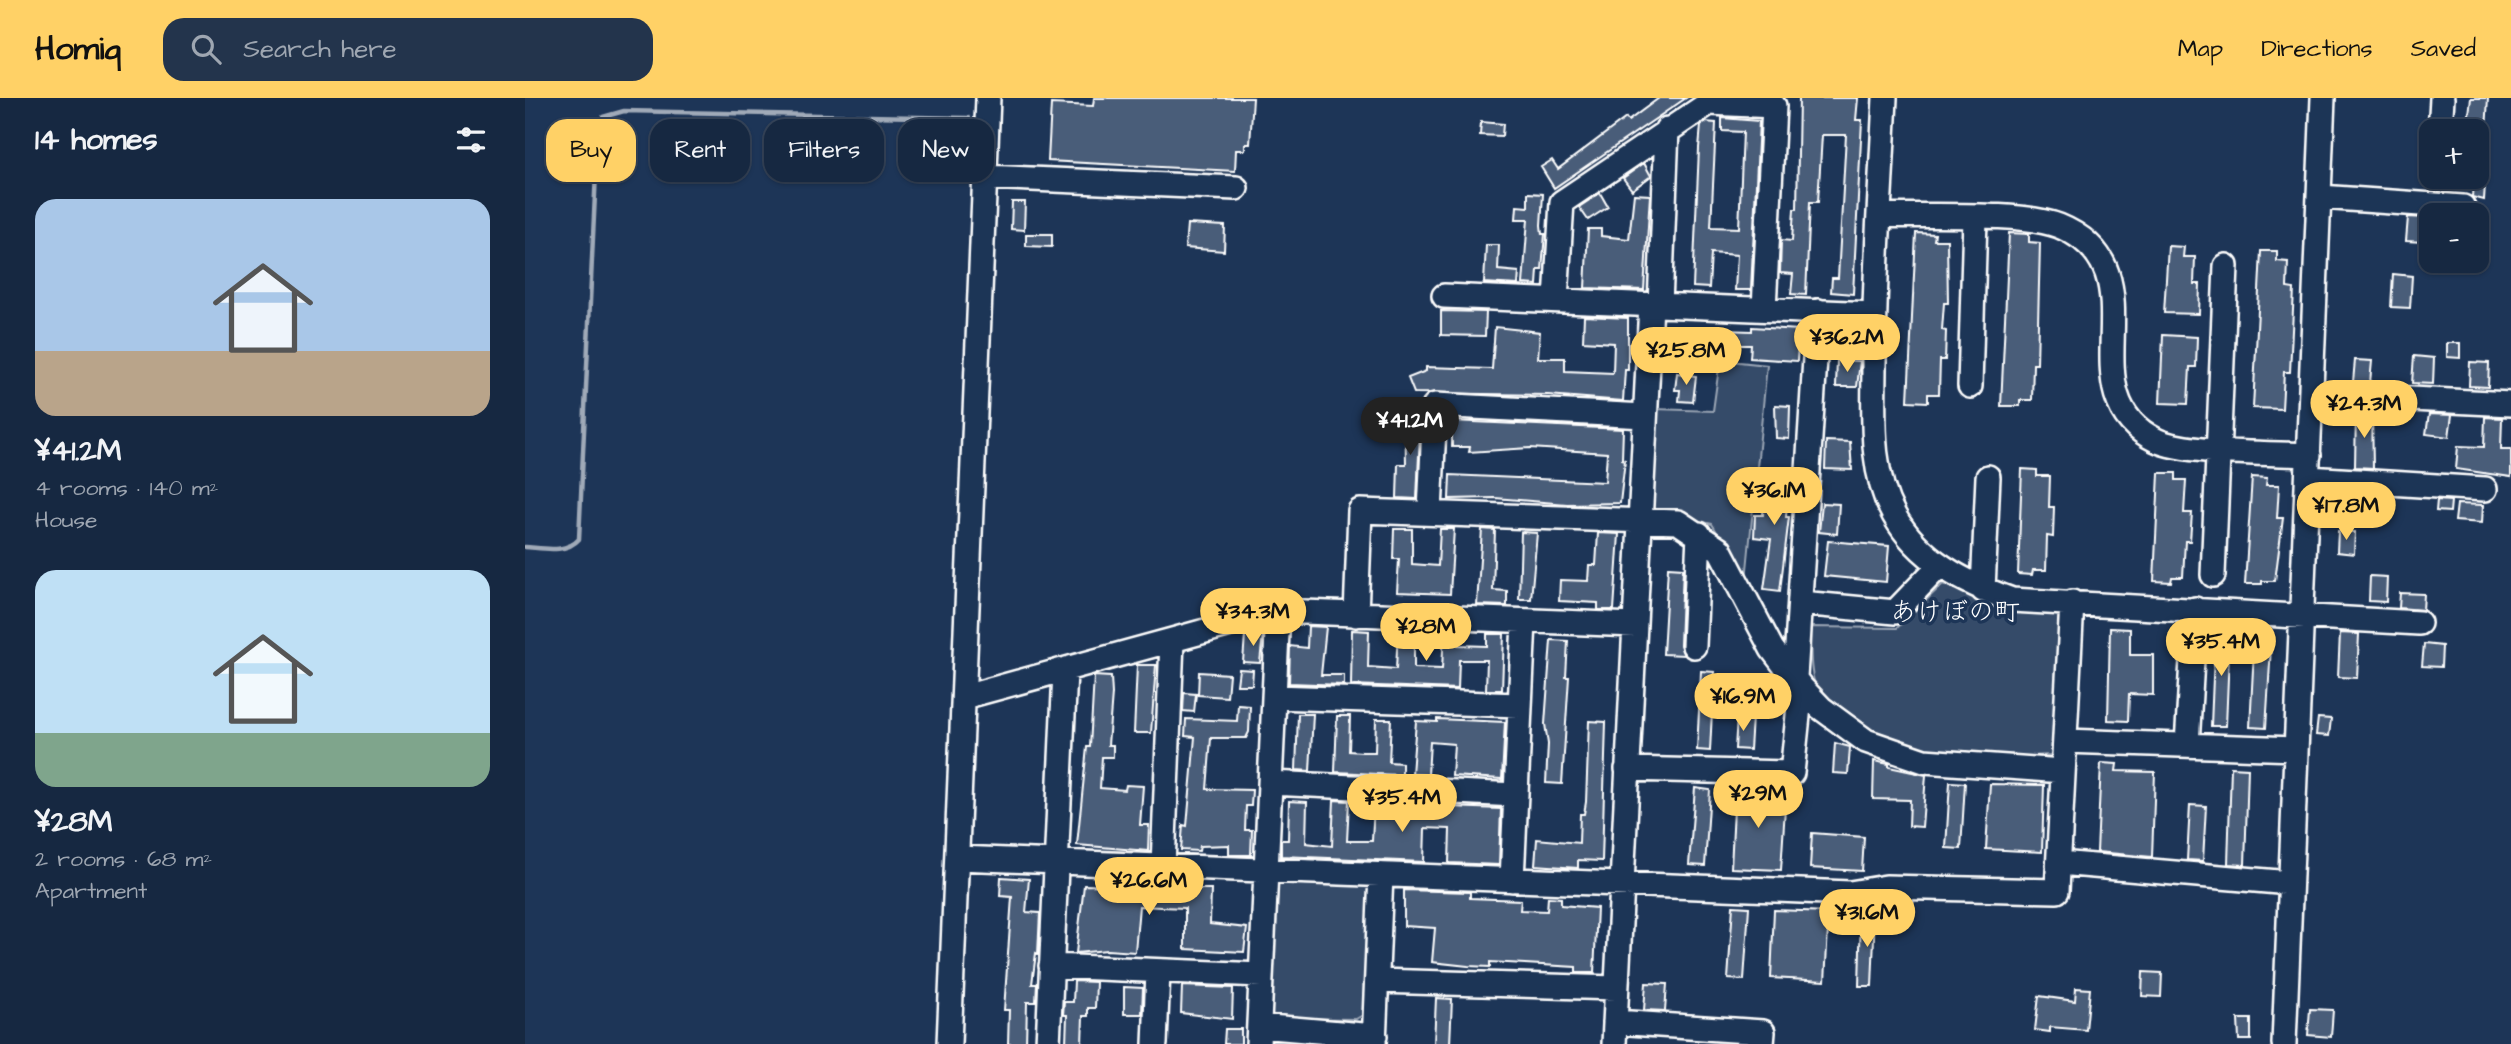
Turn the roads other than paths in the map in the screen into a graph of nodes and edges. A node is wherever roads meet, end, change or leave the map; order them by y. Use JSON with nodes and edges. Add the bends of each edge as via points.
{"nodes":[{"id":1,"x":988,"y":98,"type":"edge"},
{"id":2,"x":1885,"y":98,"type":"edge"},
{"id":3,"x":2322,"y":98,"type":"edge"},
{"id":4,"x":2442,"y":98,"type":"edge"},
{"id":5,"x":987,"y":119,"type":"edge"},
{"id":6,"x":2441,"y":119,"type":"edge"},
{"id":7,"x":1667,"y":129,"type":"junction"},
{"id":8,"x":994,"y":177,"type":"edge"},
{"id":9,"x":984,"y":182,"type":"edge"},
{"id":10,"x":1236,"y":188,"type":"dead end"},
{"id":11,"x":2320,"y":197,"type":"junction"},
{"id":12,"x":2419,"y":203,"type":"edge"},
{"id":13,"x":1879,"y":215,"type":"junction"},
{"id":14,"x":1975,"y":218,"type":"junction"},
{"id":15,"x":2226,"y":266,"type":"dead end"},
{"id":16,"x":1444,"y":296,"type":"dead end"},
{"id":17,"x":1556,"y":300,"type":"junction"},
{"id":18,"x":1655,"y":305,"type":"junction"},
{"id":19,"x":1765,"y":309,"type":"junction"},
{"id":20,"x":1818,"y":311,"type":"junction"},
{"id":21,"x":1874,"y":314,"type":"junction"},
{"id":22,"x":1970,"y":386,"type":"dead end"},
{"id":23,"x":2311,"y":394,"type":"junction"},
{"id":24,"x":2511,"y":404,"type":"edge"},
{"id":25,"x":1645,"y":416,"type":"junction"},
{"id":26,"x":2219,"y":449,"type":"junction"},
{"id":27,"x":2309,"y":455,"type":"junction"},
{"id":28,"x":1988,"y":477,"type":"dead end"},
{"id":29,"x":2308,"y":478,"type":"junction"},
{"id":30,"x":2485,"y":489,"type":"dead end"},
{"id":31,"x":1430,"y":512,"type":"junction"},
{"id":32,"x":1640,"y":519,"type":"junction"},
{"id":33,"x":1699,"y":534,"type":"junction"},
{"id":34,"x":1940,"y":565,"type":"junction"},
{"id":35,"x":2213,"y":575,"type":"dead end"},
{"id":36,"x":1983,"y":590,"type":"junction"},
{"id":37,"x":2072,"y":602,"type":"junction"},
{"id":38,"x":1801,"y":603,"type":"junction"},
{"id":39,"x":2195,"y":609,"type":"junction"},
{"id":40,"x":1278,"y":611,"type":"junction"},
{"id":41,"x":1356,"y":615,"type":"junction"},
{"id":42,"x":2302,"y":615,"type":"junction"},
{"id":43,"x":1524,"y":621,"type":"junction"},
{"id":44,"x":2419,"y":623,"type":"dead end"},
{"id":45,"x":1635,"y":625,"type":"junction"},
{"id":46,"x":1172,"y":641,"type":"junction"},
{"id":47,"x":1694,"y":646,"type":"dead end"},
{"id":48,"x":1065,"y":671,"type":"junction"},
{"id":49,"x":1798,"y":682,"type":"junction"},
{"id":50,"x":964,"y":697,"type":"junction"},
{"id":51,"x":1274,"y":697,"type":"junction"},
{"id":52,"x":1520,"y":705,"type":"junction"},
{"id":53,"x":2065,"y":741,"type":"junction"},
{"id":54,"x":2187,"y":745,"type":"junction"},
{"id":55,"x":2296,"y":749,"type":"junction"},
{"id":56,"x":1627,"y":769,"type":"junction"},
{"id":57,"x":2063,"y":771,"type":"junction"},
{"id":58,"x":1271,"y":783,"type":"junction"},
{"id":59,"x":1516,"y":795,"type":"junction"},
{"id":60,"x":958,"y":858,"type":"junction"},
{"id":61,"x":1056,"y":860,"type":"junction"},
{"id":62,"x":2059,"y":863,"type":"junction"},
{"id":63,"x":1164,"y":866,"type":"junction"},
{"id":64,"x":1267,"y":870,"type":"junction"},
{"id":65,"x":1381,"y":875,"type":"junction"},
{"id":66,"x":1512,"y":880,"type":"junction"},
{"id":67,"x":2290,"y":883,"type":"junction"},
{"id":68,"x":1622,"y":884,"type":"junction"},
{"id":69,"x":1051,"y":966,"type":"junction"},
{"id":70,"x":1158,"y":971,"type":"junction"},
{"id":71,"x":1261,"y":975,"type":"junction"},
{"id":72,"x":1377,"y":981,"type":"junction"},
{"id":73,"x":1616,"y":988,"type":"junction"},
{"id":74,"x":1614,"y":1033,"type":"edge"},
{"id":75,"x":1258,"y":1035,"type":"edge"},
{"id":76,"x":1375,"y":1040,"type":"edge"},
{"id":77,"x":949,"y":1044,"type":"edge"},
{"id":78,"x":1048,"y":1044,"type":"edge"},
{"id":79,"x":1155,"y":1044,"type":"edge"},
{"id":80,"x":1762,"y":1044,"type":"edge"},
{"id":81,"x":2284,"y":1044,"type":"edge"}],
"edges":[{"from":1,"to":5,"type":"street"},
{"from":2,"to":13,"type":"street"},
{"from":3,"to":11,"type":"street"},
{"from":4,"to":6,"type":"street"},
{"from":7,"to":17,"type":"street","via":[[1562,202]]},
{"from":7,"to":18,"type":"street"},
{"from":7,"to":19,"type":"street","via":[[1709,103],[1775,106]]},
{"from":8,"to":10,"type":"street"},
{"from":9,"to":50,"type":"street"},
{"from":11,"to":12,"type":"street"},
{"from":11,"to":23,"type":"street"},
{"from":13,"to":14,"type":"street"},
{"from":13,"to":21,"type":"street"},
{"from":14,"to":22,"type":"street"},
{"from":14,"to":26,"type":"street","via":[[2038,219],[2080,236],[2098,253],[2112,287],[2111,382],[2119,402],[2132,422],[2155,440],[2177,447]]},
{"from":15,"to":26,"type":"street"},
{"from":16,"to":17,"type":"street"},
{"from":17,"to":18,"type":"street"},
{"from":18,"to":19,"type":"street"},
{"from":18,"to":25,"type":"street"},
{"from":19,"to":20,"type":"street"},
{"from":20,"to":21,"type":"street"},
{"from":20,"to":38,"type":"street"},
{"from":21,"to":34,"type":"street","via":[[1874,433],[1879,476],[1886,499],[1905,531]]},
{"from":23,"to":24,"type":"street"},
{"from":23,"to":27,"type":"street"},
{"from":25,"to":31,"type":"street","via":[[1434,405]]},
{"from":25,"to":32,"type":"street"},
{"from":26,"to":27,"type":"street"},
{"from":26,"to":35,"type":"street"},
{"from":27,"to":29,"type":"street"},
{"from":28,"to":36,"type":"street"},
{"from":29,"to":30,"type":"street"},
{"from":29,"to":42,"type":"street"},
{"from":31,"to":32,"type":"street"},
{"from":31,"to":41,"type":"street","via":[[1360,511]]},
{"from":32,"to":33,"type":"street","via":[[1678,522]]},
{"from":32,"to":45,"type":"street"},
{"from":33,"to":47,"type":"street"},
{"from":33,"to":49,"type":"street","via":[[1720,550],[1772,649]]},
{"from":34,"to":36,"type":"street"},
{"from":34,"to":38,"type":"street","via":[[1895,612]]},
{"from":36,"to":37,"type":"street","via":[[2012,600]]},
{"from":37,"to":39,"type":"street"},
{"from":37,"to":53,"type":"street"},
{"from":38,"to":49,"type":"street"},
{"from":39,"to":42,"type":"street"},
{"from":39,"to":54,"type":"street"},
{"from":40,"to":41,"type":"street"},
{"from":40,"to":46,"type":"street"},
{"from":40,"to":51,"type":"street"},
{"from":41,"to":43,"type":"street"},
{"from":42,"to":44,"type":"street"},
{"from":42,"to":55,"type":"street"},
{"from":43,"to":45,"type":"street"},
{"from":43,"to":52,"type":"street"},
{"from":45,"to":56,"type":"street"},
{"from":46,"to":48,"type":"street"},
{"from":46,"to":63,"type":"street"},
{"from":48,"to":50,"type":"street"},
{"from":48,"to":61,"type":"street"},
{"from":49,"to":56,"type":"street","via":[[1792,773]]},
{"from":49,"to":57,"type":"street","via":[[1821,708],[1866,741],[1924,761]]},
{"from":50,"to":60,"type":"street"},
{"from":51,"to":52,"type":"street"},
{"from":51,"to":58,"type":"street"},
{"from":52,"to":59,"type":"street"},
{"from":53,"to":54,"type":"street"},
{"from":53,"to":57,"type":"street"},
{"from":54,"to":55,"type":"street"},
{"from":55,"to":67,"type":"street"},
{"from":56,"to":68,"type":"street"},
{"from":57,"to":62,"type":"street"},
{"from":58,"to":59,"type":"street"},
{"from":58,"to":64,"type":"street"},
{"from":59,"to":66,"type":"street"},
{"from":60,"to":61,"type":"street"},
{"from":60,"to":77,"type":"street"},
{"from":61,"to":63,"type":"street"},
{"from":61,"to":69,"type":"street"},
{"from":62,"to":67,"type":"street"},
{"from":62,"to":68,"type":"street","via":[[2057,891],[1886,887],[1850,893]]},
{"from":63,"to":64,"type":"street"},
{"from":64,"to":65,"type":"street"},
{"from":64,"to":71,"type":"street"},
{"from":65,"to":66,"type":"street"},
{"from":65,"to":72,"type":"street"},
{"from":66,"to":68,"type":"street"},
{"from":67,"to":81,"type":"street"},
{"from":68,"to":73,"type":"street"},
{"from":69,"to":70,"type":"street"},
{"from":69,"to":78,"type":"street"},
{"from":70,"to":71,"type":"street"},
{"from":70,"to":79,"type":"street"},
{"from":71,"to":75,"type":"street"},
{"from":72,"to":73,"type":"street"},
{"from":72,"to":76,"type":"street"},
{"from":73,"to":74,"type":"street"},
{"from":74,"to":80,"type":"street","via":[[1763,1032]]},
{"from":75,"to":76,"type":"street"}]}
